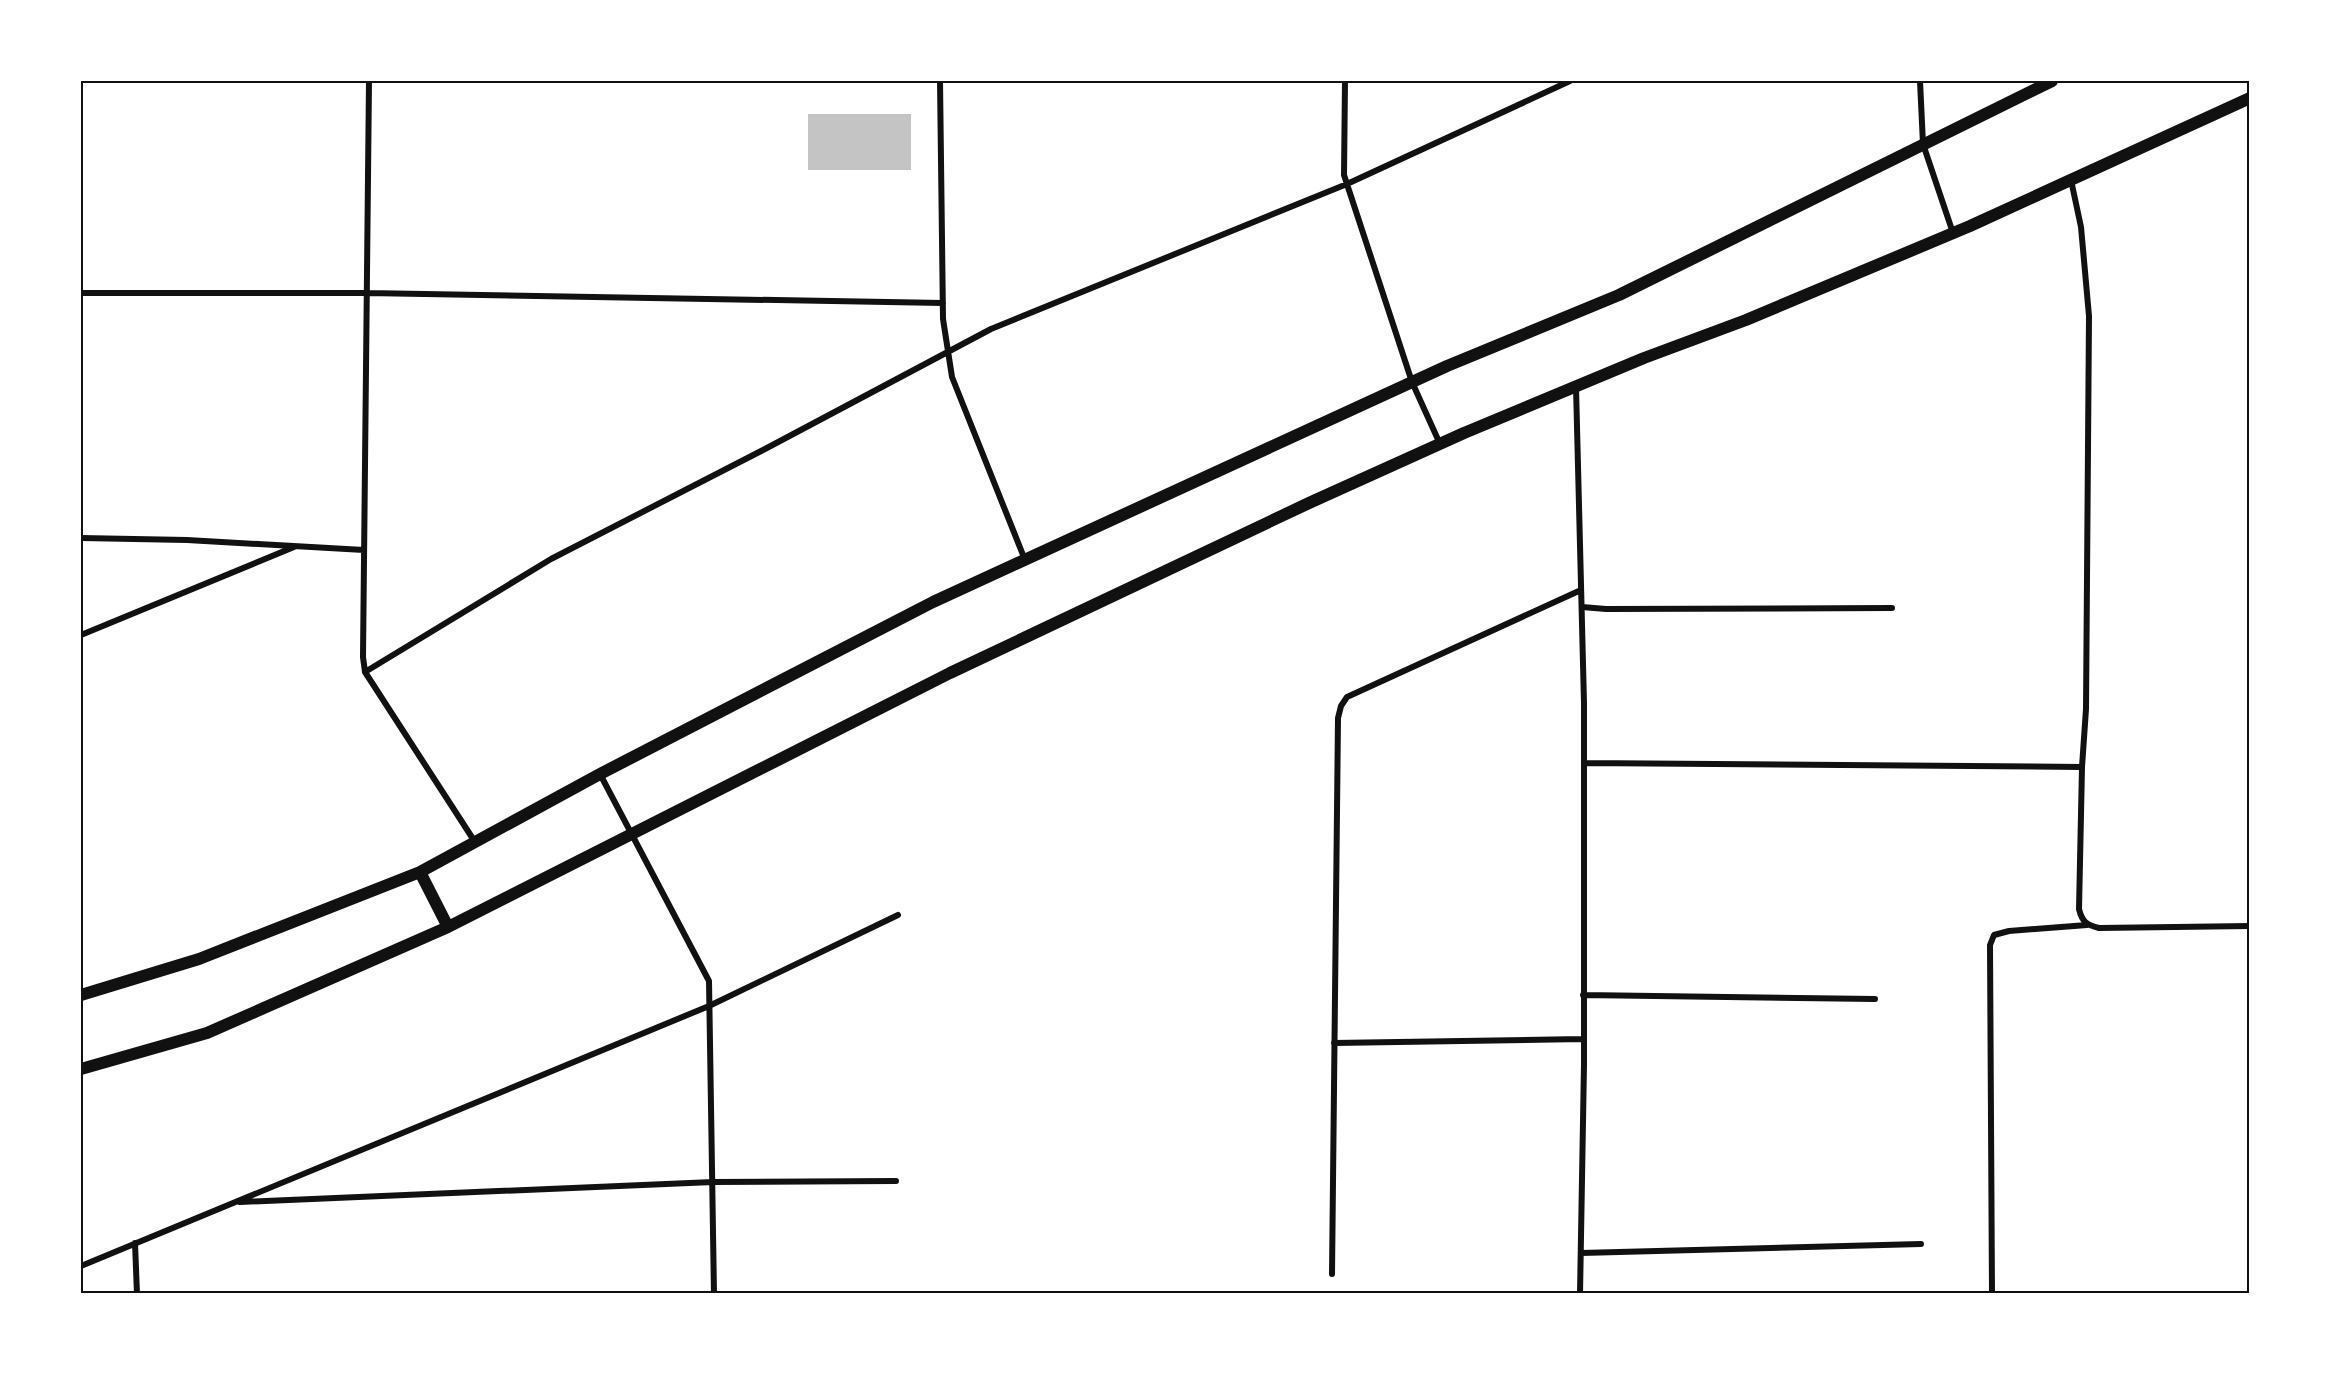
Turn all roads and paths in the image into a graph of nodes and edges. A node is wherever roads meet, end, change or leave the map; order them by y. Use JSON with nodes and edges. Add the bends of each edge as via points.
{"nodes":[{"id":1,"x":369,"y":81,"type":"edge"},
{"id":2,"x":940,"y":81,"type":"edge"},
{"id":3,"x":1345,"y":81,"type":"edge"},
{"id":4,"x":1570,"y":81,"type":"edge"},
{"id":5,"x":1920,"y":81,"type":"edge"},
{"id":6,"x":2052,"y":81,"type":"edge"},
{"id":7,"x":2250,"y":98,"type":"edge"},
{"id":8,"x":1923,"y":144,"type":"junction"},
{"id":9,"x":2071,"y":179,"type":"junction"},
{"id":10,"x":1347,"y":184,"type":"junction"},
{"id":11,"x":1953,"y":233,"type":"junction"},
{"id":12,"x":81,"y":292,"type":"edge"},
{"id":13,"x":367,"y":293,"type":"junction"},
{"id":14,"x":943,"y":303,"type":"junction"},
{"id":15,"x":948,"y":352,"type":"junction"},
{"id":16,"x":1412,"y":382,"type":"junction"},
{"id":17,"x":1576,"y":387,"type":"junction"},
{"id":18,"x":1440,"y":444,"type":"junction"},
{"id":19,"x":81,"y":538,"type":"edge"},
{"id":20,"x":298,"y":546,"type":"junction"},
{"id":21,"x":364,"y":549,"type":"junction"},
{"id":22,"x":1025,"y":560,"type":"junction"},
{"id":23,"x":1581,"y":590,"type":"junction"},
{"id":24,"x":1582,"y":607,"type":"junction"},
{"id":25,"x":1892,"y":608,"type":"dead end"},
{"id":26,"x":81,"y":635,"type":"edge"},
{"id":27,"x":365,"y":672,"type":"junction"},
{"id":28,"x":1584,"y":763,"type":"junction"},
{"id":29,"x":2082,"y":767,"type":"junction"},
{"id":30,"x":600,"y":774,"type":"junction"},
{"id":31,"x":632,"y":833,"type":"junction"},
{"id":32,"x":476,"y":843,"type":"junction"},
{"id":33,"x":420,"y":872,"type":"junction"},
{"id":34,"x":898,"y":915,"type":"dead end"},
{"id":35,"x":2087,"y":925,"type":"junction"},
{"id":36,"x":2250,"y":926,"type":"edge"},
{"id":37,"x":448,"y":927,"type":"junction"},
{"id":38,"x":1582,"y":994,"type":"junction"},
{"id":39,"x":81,"y":995,"type":"edge"},
{"id":40,"x":1875,"y":999,"type":"dead end"},
{"id":41,"x":708,"y":1006,"type":"junction"},
{"id":42,"x":1583,"y":1039,"type":"junction"},
{"id":43,"x":1334,"y":1043,"type":"junction"},
{"id":44,"x":81,"y":1069,"type":"edge"},
{"id":45,"x":896,"y":1181,"type":"dead end"},
{"id":46,"x":713,"y":1182,"type":"junction"},
{"id":47,"x":234,"y":1202,"type":"junction"},
{"id":48,"x":135,"y":1243,"type":"junction"},
{"id":49,"x":1921,"y":1244,"type":"dead end"},
{"id":50,"x":1581,"y":1253,"type":"junction"},
{"id":51,"x":81,"y":1266,"type":"edge"},
{"id":52,"x":1332,"y":1274,"type":"dead end"},
{"id":53,"x":137,"y":1294,"type":"edge"},
{"id":54,"x":714,"y":1294,"type":"edge"},
{"id":55,"x":1580,"y":1294,"type":"edge"},
{"id":56,"x":1992,"y":1294,"type":"edge"}],
"edges":[{"from":1,"to":13,"type":"street"},
{"from":2,"to":14,"type":"street"},
{"from":3,"to":10,"type":"street"},
{"from":4,"to":10,"type":"street"},
{"from":5,"to":8,"type":"street"},
{"from":6,"to":8,"type":"main road"},
{"from":7,"to":9,"type":"main road"},
{"from":8,"to":11,"type":"street"},
{"from":8,"to":16,"type":"main road","via":[[1619,295]]},
{"from":9,"to":11,"type":"main road"},
{"from":9,"to":29,"type":"street","via":[[2081,227],[2089,316],[2086,709]]},
{"from":10,"to":15,"type":"street","via":[[991,329]]},
{"from":10,"to":16,"type":"street"},
{"from":11,"to":17,"type":"main road"},
{"from":12,"to":13,"type":"street"},
{"from":13,"to":14,"type":"street"},
{"from":13,"to":21,"type":"street"},
{"from":14,"to":15,"type":"street"},
{"from":15,"to":22,"type":"street","via":[[952,377]]},
{"from":15,"to":27,"type":"street","via":[[551,559]]},
{"from":16,"to":18,"type":"street"},
{"from":16,"to":22,"type":"main road"},
{"from":17,"to":18,"type":"main road"},
{"from":17,"to":23,"type":"street"},
{"from":18,"to":31,"type":"main road","via":[[961,668]]},
{"from":19,"to":20,"type":"street"},
{"from":20,"to":21,"type":"street"},
{"from":20,"to":26,"type":"street"},
{"from":21,"to":27,"type":"street"},
{"from":22,"to":30,"type":"main road","via":[[933,602]]},
{"from":23,"to":24,"type":"street"},
{"from":23,"to":43,"type":"street","via":[[1347,697],[1341,706]]},
{"from":24,"to":25,"type":"street"},
{"from":24,"to":28,"type":"street"},
{"from":27,"to":32,"type":"street"},
{"from":28,"to":29,"type":"street"},
{"from":28,"to":38,"type":"street"},
{"from":29,"to":35,"type":"street","via":[[2079,909]]},
{"from":30,"to":31,"type":"street"},
{"from":30,"to":32,"type":"main road"},
{"from":31,"to":37,"type":"main road"},
{"from":31,"to":41,"type":"street","via":[[709,981]]},
{"from":32,"to":33,"type":"main road"},
{"from":33,"to":37,"type":"main road"},
{"from":33,"to":39,"type":"main road","via":[[199,959]]},
{"from":34,"to":41,"type":"street"},
{"from":35,"to":36,"type":"street"},
{"from":35,"to":56,"type":"street","via":[[2009,931],[1994,935],[1990,945]]},
{"from":37,"to":44,"type":"main road","via":[[207,1033]]},
{"from":38,"to":40,"type":"street"},
{"from":38,"to":42,"type":"street"},
{"from":41,"to":46,"type":"street"},
{"from":41,"to":47,"type":"street"},
{"from":42,"to":43,"type":"street"},
{"from":42,"to":50,"type":"street"},
{"from":43,"to":52,"type":"street"},
{"from":45,"to":46,"type":"street"},
{"from":46,"to":47,"type":"street"},
{"from":46,"to":54,"type":"street"},
{"from":47,"to":48,"type":"street"},
{"from":48,"to":51,"type":"street"},
{"from":48,"to":53,"type":"street"},
{"from":49,"to":50,"type":"street"},
{"from":50,"to":55,"type":"street"}]}
